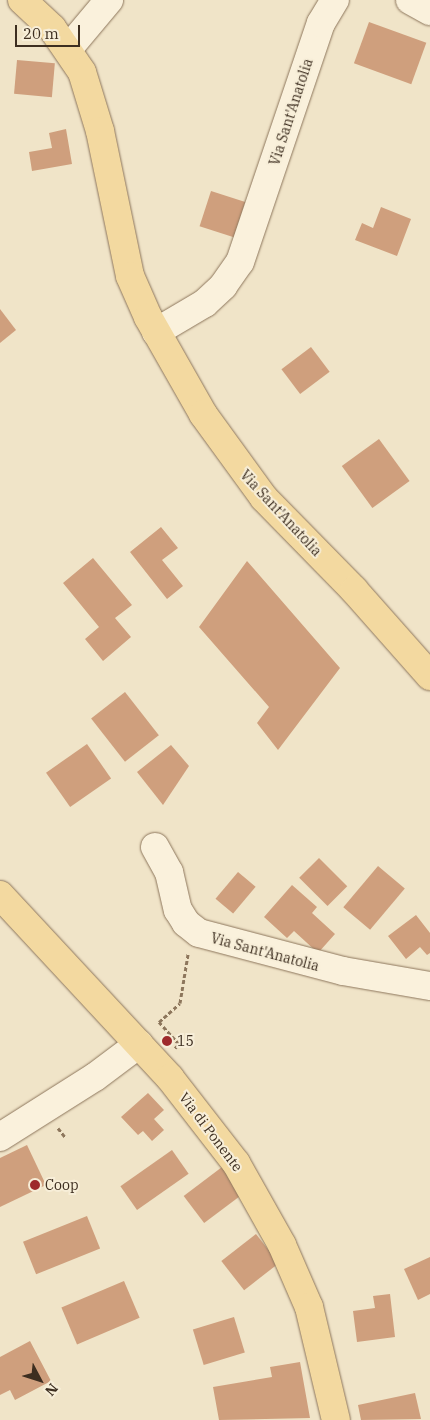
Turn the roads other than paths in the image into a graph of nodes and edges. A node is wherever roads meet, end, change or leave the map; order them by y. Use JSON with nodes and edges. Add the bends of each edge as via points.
{"nodes":[{"id":1,"x":22,"y":0,"type":"edge"},
{"id":2,"x":108,"y":0,"type":"edge"},
{"id":3,"x":334,"y":0,"type":"edge"},
{"id":4,"x":410,"y":0,"type":"edge"},
{"id":5,"x":430,"y":11,"type":"edge"},
{"id":6,"x":68,"y":50,"type":"junction"},
{"id":7,"x":156,"y":332,"type":"junction"},
{"id":8,"x":430,"y":676,"type":"edge"},
{"id":9,"x":155,"y":847,"type":"dead end"},
{"id":10,"x":0,"y":895,"type":"edge"},
{"id":11,"x":430,"y":986,"type":"edge"},
{"id":12,"x":148,"y":1054,"type":"junction"},
{"id":13,"x":0,"y":1137,"type":"edge"},
{"id":14,"x":336,"y":1420,"type":"edge"}],
"edges":[{"from":1,"to":6,"type":"main road","name":"Via Sant'Anatolia","via":[[52,28]]},
{"from":2,"to":6,"type":"street"},
{"from":3,"to":7,"type":"street","name":"Via Sant'Anatolia","via":[[321,23],[240,262],[223,286],[205,303]]},
{"from":4,"to":5,"type":"street"},
{"from":6,"to":7,"type":"main road","name":"Via Sant'Anatolia","via":[[82,72],[95,112],[125,260],[141,304]]},
{"from":7,"to":8,"type":"main road","name":"Via Sant'Anatolia","via":[[207,420],[242,471]]},
{"from":9,"to":11,"type":"street","name":"Via Sant'Anatolia","via":[[169,872],[178,910],[191,928],[208,938],[302,962]]},
{"from":10,"to":12,"type":"main road","name":"Via di Ponente"},
{"from":12,"to":13,"type":"street","via":[[88,1082]]},
{"from":12,"to":14,"type":"main road","name":"Via di Ponente","via":[[223,1144],[282,1245],[310,1307]]}]}
